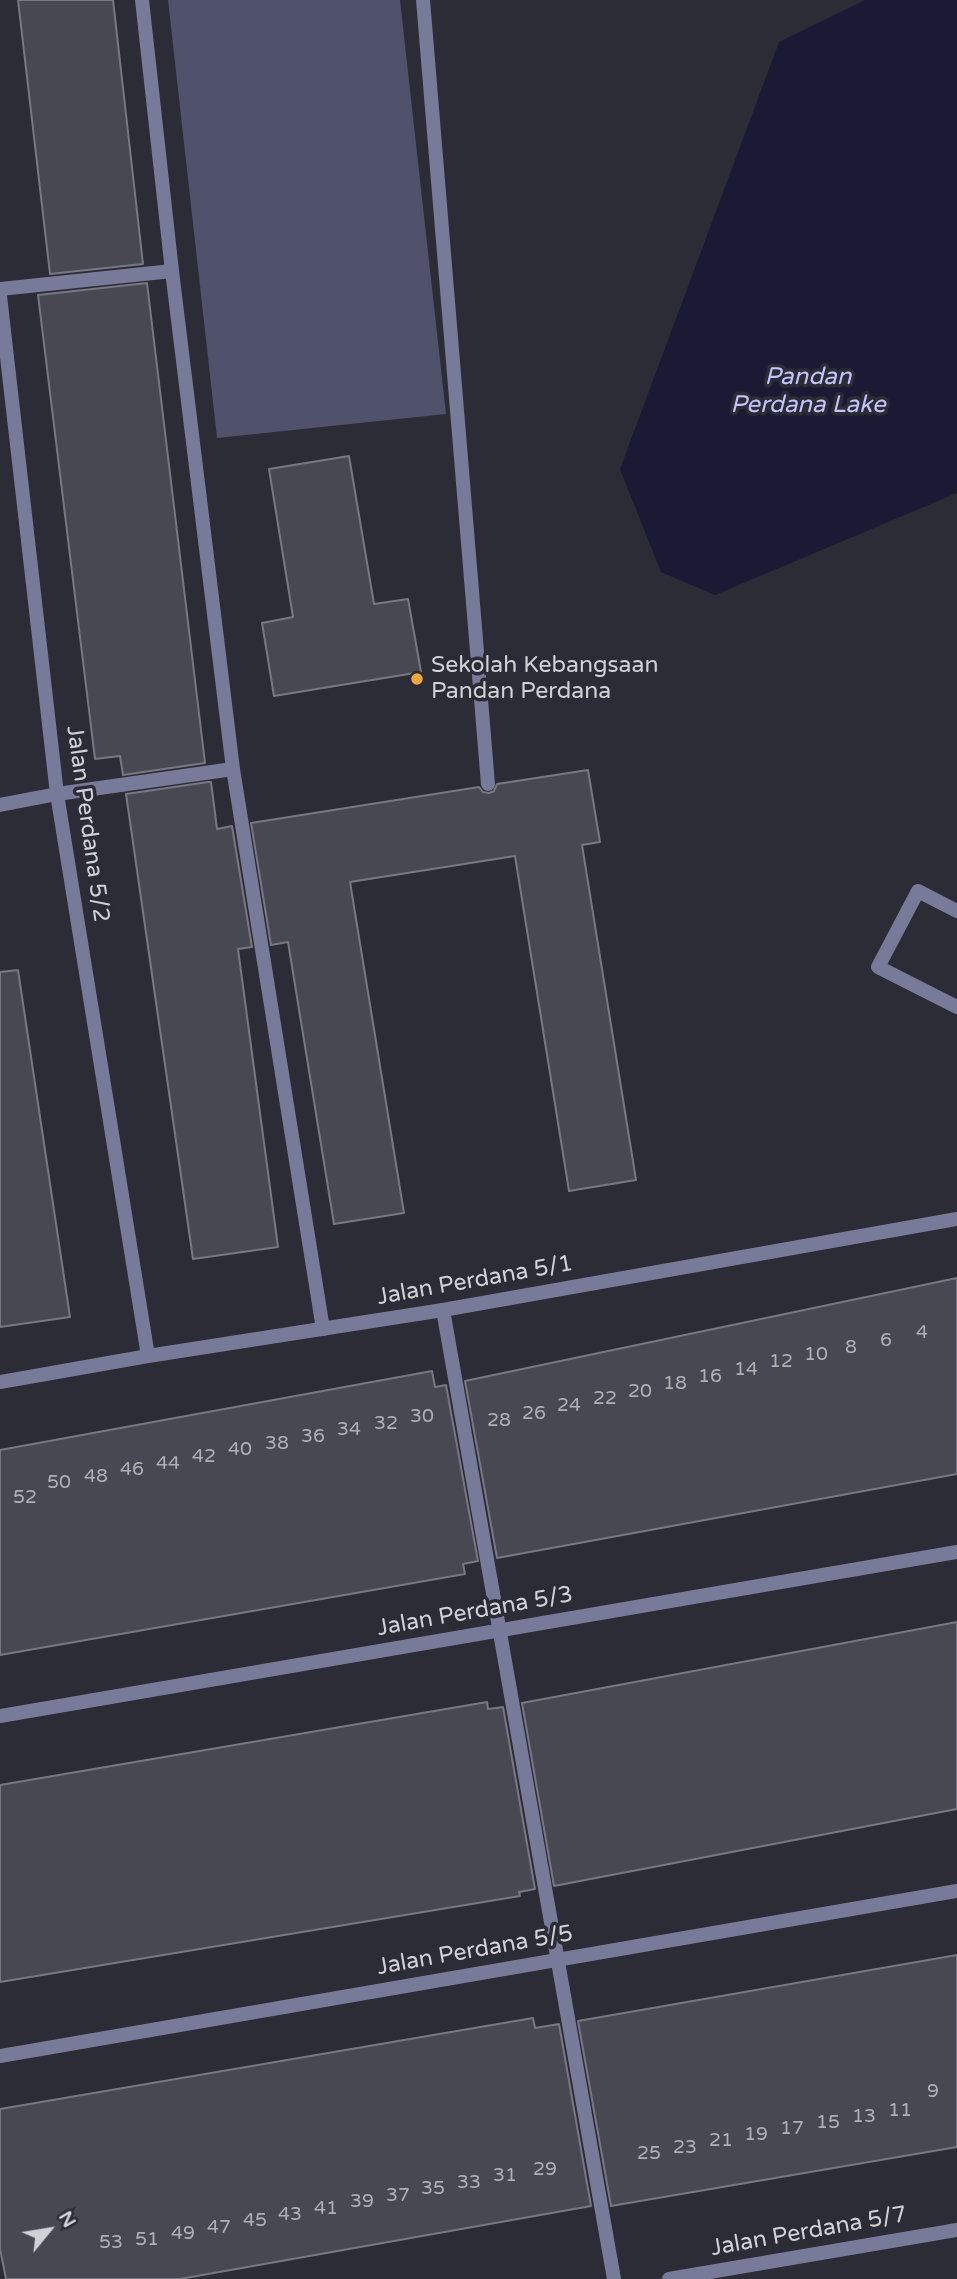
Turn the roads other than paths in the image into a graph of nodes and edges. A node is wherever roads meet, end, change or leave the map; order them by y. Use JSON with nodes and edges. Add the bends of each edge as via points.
{"nodes":[{"id":1,"x":142,"y":0,"type":"edge"},
{"id":2,"x":423,"y":0,"type":"edge"},
{"id":3,"x":172,"y":271,"type":"junction"},
{"id":4,"x":0,"y":289,"type":"edge"},
{"id":5,"x":0,"y":296,"type":"edge"},
{"id":6,"x":233,"y":769,"type":"junction"},
{"id":7,"x":488,"y":784,"type":"dead end"},
{"id":8,"x":57,"y":794,"type":"junction"},
{"id":9,"x":0,"y":805,"type":"edge"},
{"id":10,"x":957,"y":911,"type":"edge"},
{"id":11,"x":957,"y":1007,"type":"edge"},
{"id":12,"x":957,"y":1219,"type":"edge"},
{"id":13,"x":443,"y":1310,"type":"junction"},
{"id":14,"x":323,"y":1329,"type":"junction"},
{"id":15,"x":148,"y":1356,"type":"junction"},
{"id":16,"x":0,"y":1382,"type":"edge"},
{"id":17,"x":957,"y":1552,"type":"edge"},
{"id":18,"x":500,"y":1630,"type":"junction"},
{"id":19,"x":0,"y":1716,"type":"edge"},
{"id":20,"x":957,"y":1891,"type":"edge"},
{"id":21,"x":558,"y":1960,"type":"junction"},
{"id":22,"x":0,"y":2056,"type":"edge"},
{"id":23,"x":957,"y":2230,"type":"edge"},
{"id":24,"x":614,"y":2279,"type":"edge"},
{"id":25,"x":669,"y":2279,"type":"edge"}],
"edges":[{"from":1,"to":3,"type":"street"},
{"from":2,"to":7,"type":"street"},
{"from":3,"to":4,"type":"street"},
{"from":3,"to":6,"type":"street"},
{"from":5,"to":8,"type":"street","name":"Jalan Perdana 5/2"},
{"from":6,"to":8,"type":"street"},
{"from":6,"to":14,"type":"street"},
{"from":8,"to":9,"type":"street"},
{"from":8,"to":15,"type":"street","name":"Jalan Perdana 5/2"},
{"from":10,"to":11,"type":"street","via":[[918,891],[878,967]]},
{"from":12,"to":13,"type":"street","name":"Jalan Perdana 5/1"},
{"from":13,"to":14,"type":"street","name":"Jalan Perdana 5/1"},
{"from":13,"to":18,"type":"street"},
{"from":14,"to":15,"type":"street","name":"Jalan Perdana 5/1"},
{"from":15,"to":16,"type":"street","name":"Jalan Perdana 5/1"},
{"from":17,"to":18,"type":"street","name":"Jalan Perdana 5/3"},
{"from":18,"to":19,"type":"street","name":"Jalan Perdana 5/3"},
{"from":18,"to":21,"type":"street"},
{"from":20,"to":21,"type":"street","name":"Jalan Perdana 5/5"},
{"from":21,"to":22,"type":"street","name":"Jalan Perdana 5/5"},
{"from":21,"to":24,"type":"street"},
{"from":23,"to":25,"type":"street","name":"Jalan Perdana 5/7"}]}
